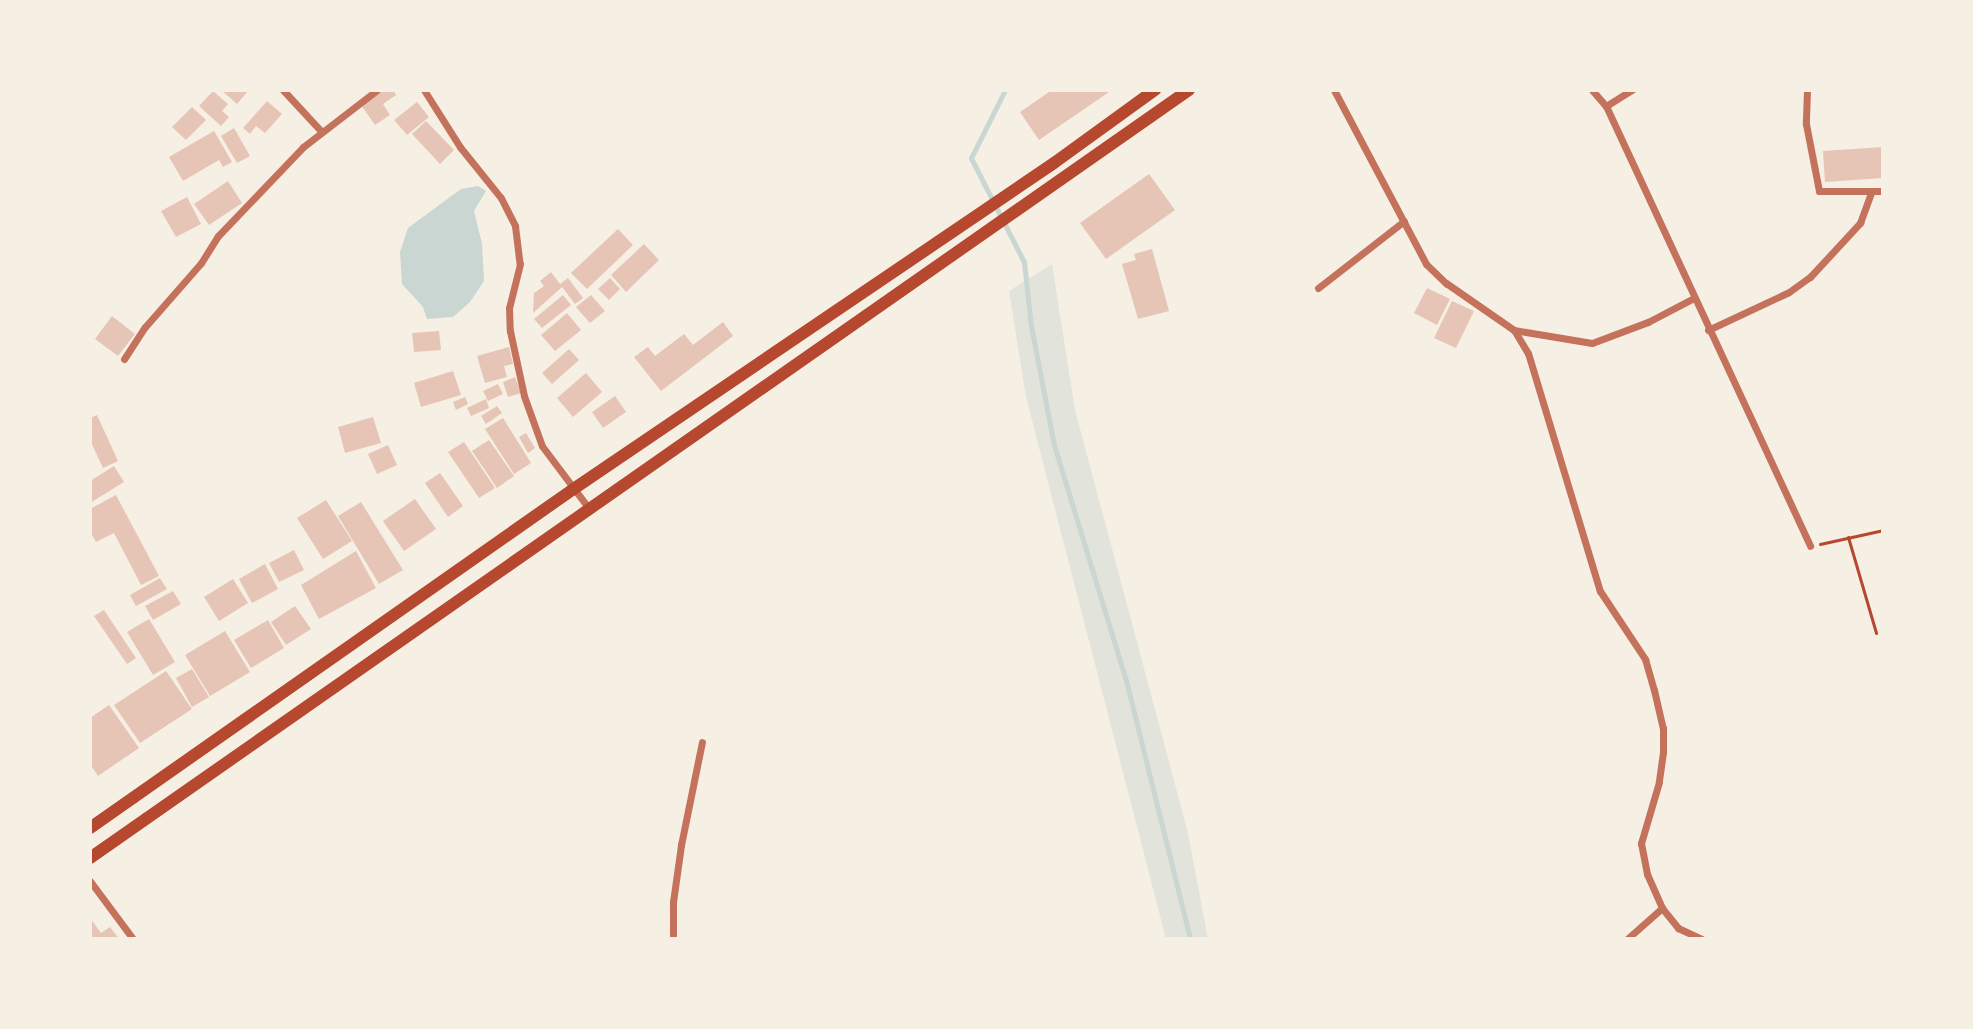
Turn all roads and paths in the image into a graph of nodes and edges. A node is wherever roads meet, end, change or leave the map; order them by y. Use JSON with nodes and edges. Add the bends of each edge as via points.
{"nodes":[{"id":1,"x":283,"y":90,"type":"edge"},
{"id":2,"x":377,"y":90,"type":"edge"},
{"id":3,"x":424,"y":90,"type":"edge"},
{"id":4,"x":1155,"y":90,"type":"edge"},
{"id":5,"x":1189,"y":90,"type":"edge"},
{"id":6,"x":1334,"y":90,"type":"edge"},
{"id":7,"x":1592,"y":90,"type":"edge"},
{"id":8,"x":1632,"y":90,"type":"edge"},
{"id":9,"x":1807,"y":90,"type":"edge"},
{"id":10,"x":1606,"y":106,"type":"junction"},
{"id":11,"x":321,"y":131,"type":"junction"},
{"id":12,"x":1054,"y":163,"type":"junction"},
{"id":13,"x":1065,"y":179,"type":"junction"},
{"id":14,"x":1883,"y":191,"type":"edge"},
{"id":15,"x":1871,"y":192,"type":"junction"},
{"id":16,"x":1404,"y":221,"type":"junction"},
{"id":17,"x":1318,"y":288,"type":"dead end"},
{"id":18,"x":1694,"y":298,"type":"junction"},
{"id":19,"x":1514,"y":330,"type":"junction"},
{"id":20,"x":1708,"y":330,"type":"junction"},
{"id":21,"x":124,"y":359,"type":"dead end"},
{"id":22,"x":572,"y":490,"type":"junction"},
{"id":23,"x":590,"y":510,"type":"junction"},
{"id":24,"x":1883,"y":530,"type":"edge"},
{"id":25,"x":1848,"y":537,"type":"junction"},
{"id":26,"x":1810,"y":546,"type":"joint"},
{"id":27,"x":1876,"y":633,"type":"dead end"},
{"id":28,"x":702,"y":742,"type":"dead end"},
{"id":29,"x":90,"y":828,"type":"edge"},
{"id":30,"x":90,"y":858,"type":"edge"},
{"id":31,"x":90,"y":881,"type":"edge"},
{"id":32,"x":1662,"y":908,"type":"junction"},
{"id":33,"x":133,"y":939,"type":"edge"},
{"id":34,"x":673,"y":939,"type":"edge"},
{"id":35,"x":1627,"y":939,"type":"edge"},
{"id":36,"x":1702,"y":939,"type":"edge"}],
"edges":[{"from":1,"to":11,"type":"street"},
{"from":2,"to":11,"type":"street"},
{"from":3,"to":22,"type":"street","via":[[515,226],[520,264],[509,308],[517,367],[542,446]]},
{"from":4,"to":12,"type":"highway"},
{"from":5,"to":13,"type":"highway"},
{"from":6,"to":16,"type":"street"},
{"from":7,"to":10,"type":"street"},
{"from":8,"to":10,"type":"street"},
{"from":9,"to":15,"type":"street","via":[[1806,124],[1819,191]]},
{"from":10,"to":18,"type":"street"},
{"from":11,"to":21,"type":"street","via":[[218,236]]},
{"from":12,"to":13,"type":"highway"},
{"from":12,"to":22,"type":"highway"},
{"from":13,"to":23,"type":"highway"},
{"from":14,"to":15,"type":"street"},
{"from":15,"to":20,"type":"street","via":[[1860,223],[1810,277]]},
{"from":16,"to":17,"type":"street"},
{"from":16,"to":19,"type":"street","via":[[1426,264]]},
{"from":18,"to":19,"type":"street","via":[[1592,343]]},
{"from":18,"to":20,"type":"street"},
{"from":19,"to":32,"type":"street","via":[[1528,353],[1600,591],[1645,659],[1654,690],[1663,752],[1641,843]]},
{"from":20,"to":26,"type":"street"},
{"from":22,"to":23,"type":"street"},
{"from":22,"to":29,"type":"highway"},
{"from":23,"to":30,"type":"highway"},
{"from":24,"to":25,"type":"path"},
{"from":25,"to":26,"type":"path"},
{"from":25,"to":27,"type":"path"},
{"from":28,"to":34,"type":"street","via":[[681,845]]},
{"from":31,"to":33,"type":"street"},
{"from":32,"to":35,"type":"street"},
{"from":32,"to":36,"type":"street","via":[[1678,928]]}]}
